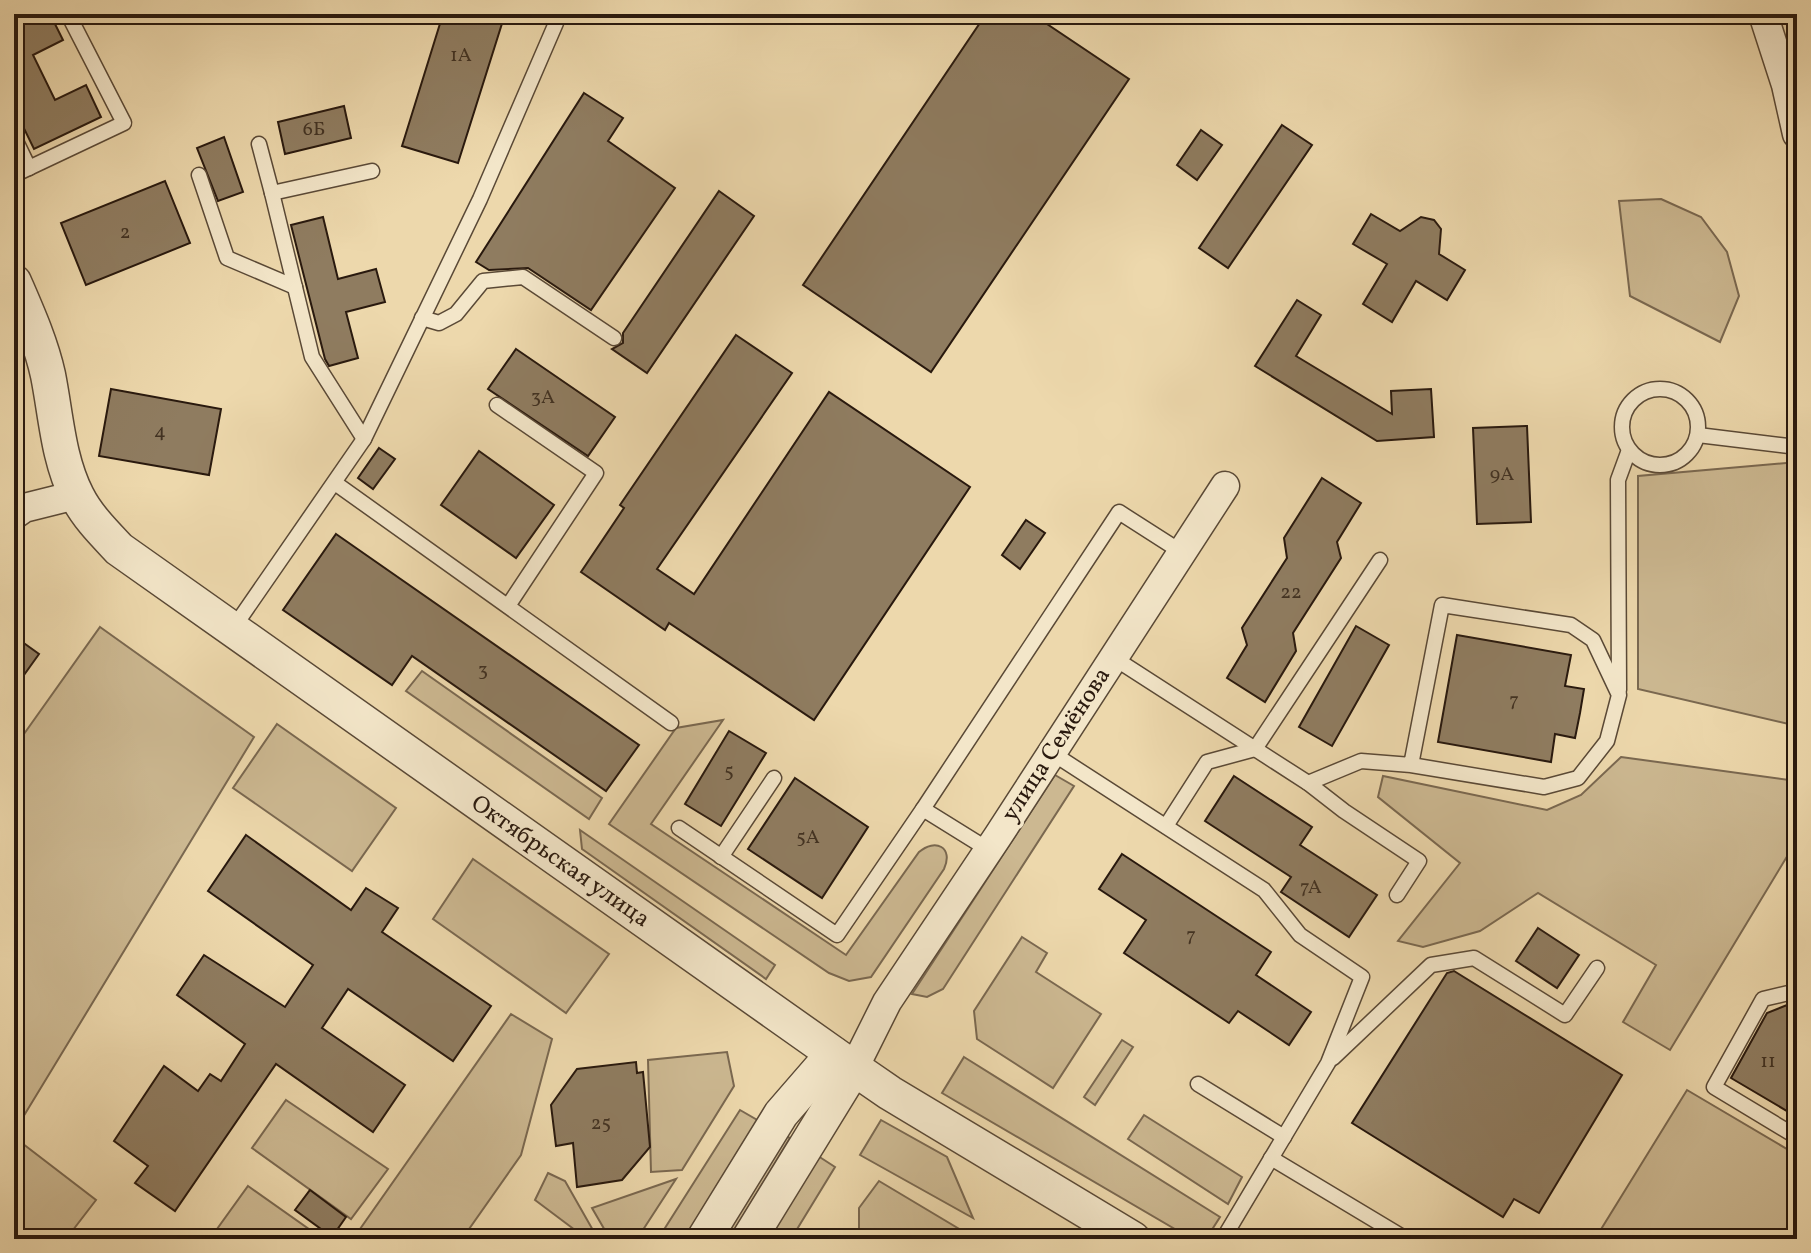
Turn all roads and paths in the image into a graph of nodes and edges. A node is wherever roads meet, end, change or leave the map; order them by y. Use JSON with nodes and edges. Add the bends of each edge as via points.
{"nodes":[{"id":1,"x":68,"y":14,"type":"edge"},
{"id":2,"x":556,"y":14,"type":"edge"},
{"id":3,"x":1763,"y":14,"type":"edge"},
{"id":4,"x":1797,"y":134,"type":"edge"},
{"id":5,"x":14,"y":137,"type":"edge"},
{"id":6,"x":259,"y":144,"type":"dead end"},
{"id":7,"x":29,"y":168,"type":"junction"},
{"id":8,"x":372,"y":171,"type":"dead end"},
{"id":9,"x":14,"y":175,"type":"edge"},
{"id":10,"x":199,"y":175,"type":"dead end"},
{"id":11,"x":272,"y":193,"type":"junction"},
{"id":12,"x":14,"y":282,"type":"edge"},
{"id":13,"x":295,"y":287,"type":"junction"},
{"id":14,"x":422,"y":318,"type":"junction"},
{"id":15,"x":614,"y":338,"type":"dead end"},
{"id":16,"x":497,"y":405,"type":"dead end"},
{"id":17,"x":1698,"y":435,"type":"junction"},
{"id":18,"x":364,"y":439,"type":"junction"},
{"id":19,"x":1797,"y":447,"type":"edge"},
{"id":20,"x":1629,"y":450,"type":"junction"},
{"id":21,"x":335,"y":483,"type":"junction"},
{"id":22,"x":1225,"y":486,"type":"dead end"},
{"id":23,"x":76,"y":495,"type":"junction"},
{"id":24,"x":17,"y":510,"type":"edge"},
{"id":25,"x":1183,"y":553,"type":"junction"},
{"id":26,"x":1380,"y":560,"type":"dead end"},
{"id":27,"x":508,"y":606,"type":"junction"},
{"id":28,"x":232,"y":630,"type":"junction"},
{"id":29,"x":1114,"y":658,"type":"junction"},
{"id":30,"x":1619,"y":695,"type":"junction"},
{"id":31,"x":671,"y":723,"type":"dead end"},
{"id":32,"x":1255,"y":749,"type":"junction"},
{"id":33,"x":1052,"y":753,"type":"junction"},
{"id":34,"x":1411,"y":765,"type":"junction"},
{"id":35,"x":774,"y":778,"type":"dead end"},
{"id":36,"x":1308,"y":783,"type":"junction"},
{"id":37,"x":923,"y":809,"type":"junction"},
{"id":38,"x":1166,"y":826,"type":"junction"},
{"id":39,"x":679,"y":828,"type":"dead end"},
{"id":40,"x":989,"y":850,"type":"junction"},
{"id":41,"x":721,"y":857,"type":"junction"},
{"id":42,"x":1397,"y":895,"type":"dead end"},
{"id":43,"x":1597,"y":968,"type":"dead end"},
{"id":44,"x":1797,"y":991,"type":"edge"},
{"id":45,"x":844,"y":1061,"type":"junction"},
{"id":46,"x":1328,"y":1063,"type":"junction"},
{"id":47,"x":1198,"y":1084,"type":"dead end"},
{"id":48,"x":1284,"y":1137,"type":"junction"},
{"id":49,"x":1797,"y":1137,"type":"edge"},
{"id":50,"x":1271,"y":1158,"type":"junction"},
{"id":51,"x":704,"y":1239,"type":"edge"},
{"id":52,"x":749,"y":1239,"type":"edge"},
{"id":53,"x":1133,"y":1239,"type":"edge"},
{"id":54,"x":1223,"y":1239,"type":"edge"},
{"id":55,"x":1406,"y":1239,"type":"edge"}],
"edges":[{"from":1,"to":7,"type":"lane","via":[[124,123]]},
{"from":2,"to":14,"type":"lane","via":[[480,199]]},
{"from":3,"to":4,"type":"street"},
{"from":5,"to":7,"type":"lane"},
{"from":6,"to":11,"type":"lane"},
{"from":7,"to":9,"type":"lane"},
{"from":8,"to":11,"type":"lane"},
{"from":10,"to":13,"type":"lane","via":[[227,258]]},
{"from":11,"to":13,"type":"lane"},
{"from":12,"to":23,"type":"street","name":"Октябрьская улица","via":[[47,372],[65,466]]},
{"from":13,"to":18,"type":"lane","via":[[312,357]]},
{"from":14,"to":15,"type":"lane","via":[[439,323],[456,314],[483,281],[523,277]]},
{"from":14,"to":18,"type":"lane"},
{"from":16,"to":27,"type":"lane","via":[[596,473]]},
{"from":17,"to":19,"type":"lane"},
{"from":17,"to":20,"type":"lane","via":[[1685,456],[1662,466],[1638,459]]},
{"from":17,"to":20,"type":"lane","via":[[1699,422],[1688,399],[1652,389],[1630,402],[1624,413]]},
{"from":18,"to":21,"type":"lane"},
{"from":20,"to":30,"type":"lane","via":[[1618,480]]},
{"from":21,"to":27,"type":"lane"},
{"from":21,"to":28,"type":"lane"},
{"from":22,"to":25,"type":"street","name":"улица Семёнова"},
{"from":23,"to":24,"type":"street"},
{"from":23,"to":28,"type":"street","name":"Октябрьская улица","via":[[119,549]]},
{"from":25,"to":29,"type":"street","name":"улица Семёнова"},
{"from":25,"to":37,"type":"lane","via":[[1119,512]]},
{"from":26,"to":32,"type":"lane"},
{"from":27,"to":31,"type":"lane"},
{"from":28,"to":45,"type":"street","name":"Октябрьская улица"},
{"from":29,"to":32,"type":"lane"},
{"from":29,"to":33,"type":"street","name":"улица Семёнова"},
{"from":30,"to":34,"type":"lane","via":[[1607,741],[1578,778],[1544,787]]},
{"from":30,"to":34,"type":"lane","via":[[1593,640],[1571,625],[1442,605]]},
{"from":32,"to":36,"type":"lane"},
{"from":32,"to":38,"type":"lane","via":[[1207,762]]},
{"from":33,"to":38,"type":"lane"},
{"from":33,"to":40,"type":"street","name":"улица Семёнова"},
{"from":34,"to":36,"type":"lane","via":[[1361,761]]},
{"from":35,"to":41,"type":"lane"},
{"from":36,"to":42,"type":"lane","via":[[1419,861]]},
{"from":37,"to":40,"type":"lane"},
{"from":37,"to":41,"type":"lane","via":[[837,935]]},
{"from":38,"to":46,"type":"lane","via":[[1264,890],[1300,935],[1362,977]]},
{"from":39,"to":41,"type":"lane"},
{"from":40,"to":45,"type":"street","name":"улица Семёнова"},
{"from":43,"to":46,"type":"lane","via":[[1565,1015],[1474,958],[1431,965]]},
{"from":44,"to":49,"type":"lane","via":[[1763,999],[1714,1087]]},
{"from":45,"to":51,"type":"street","name":"улица Семёнова","via":[[781,1114]]},
{"from":45,"to":52,"type":"street","name":"улица Семёнова"},
{"from":45,"to":53,"type":"street","name":"Октябрьская улица"},
{"from":46,"to":48,"type":"lane"},
{"from":47,"to":48,"type":"lane"},
{"from":48,"to":50,"type":"lane"},
{"from":50,"to":54,"type":"lane"},
{"from":50,"to":55,"type":"lane"}]}
